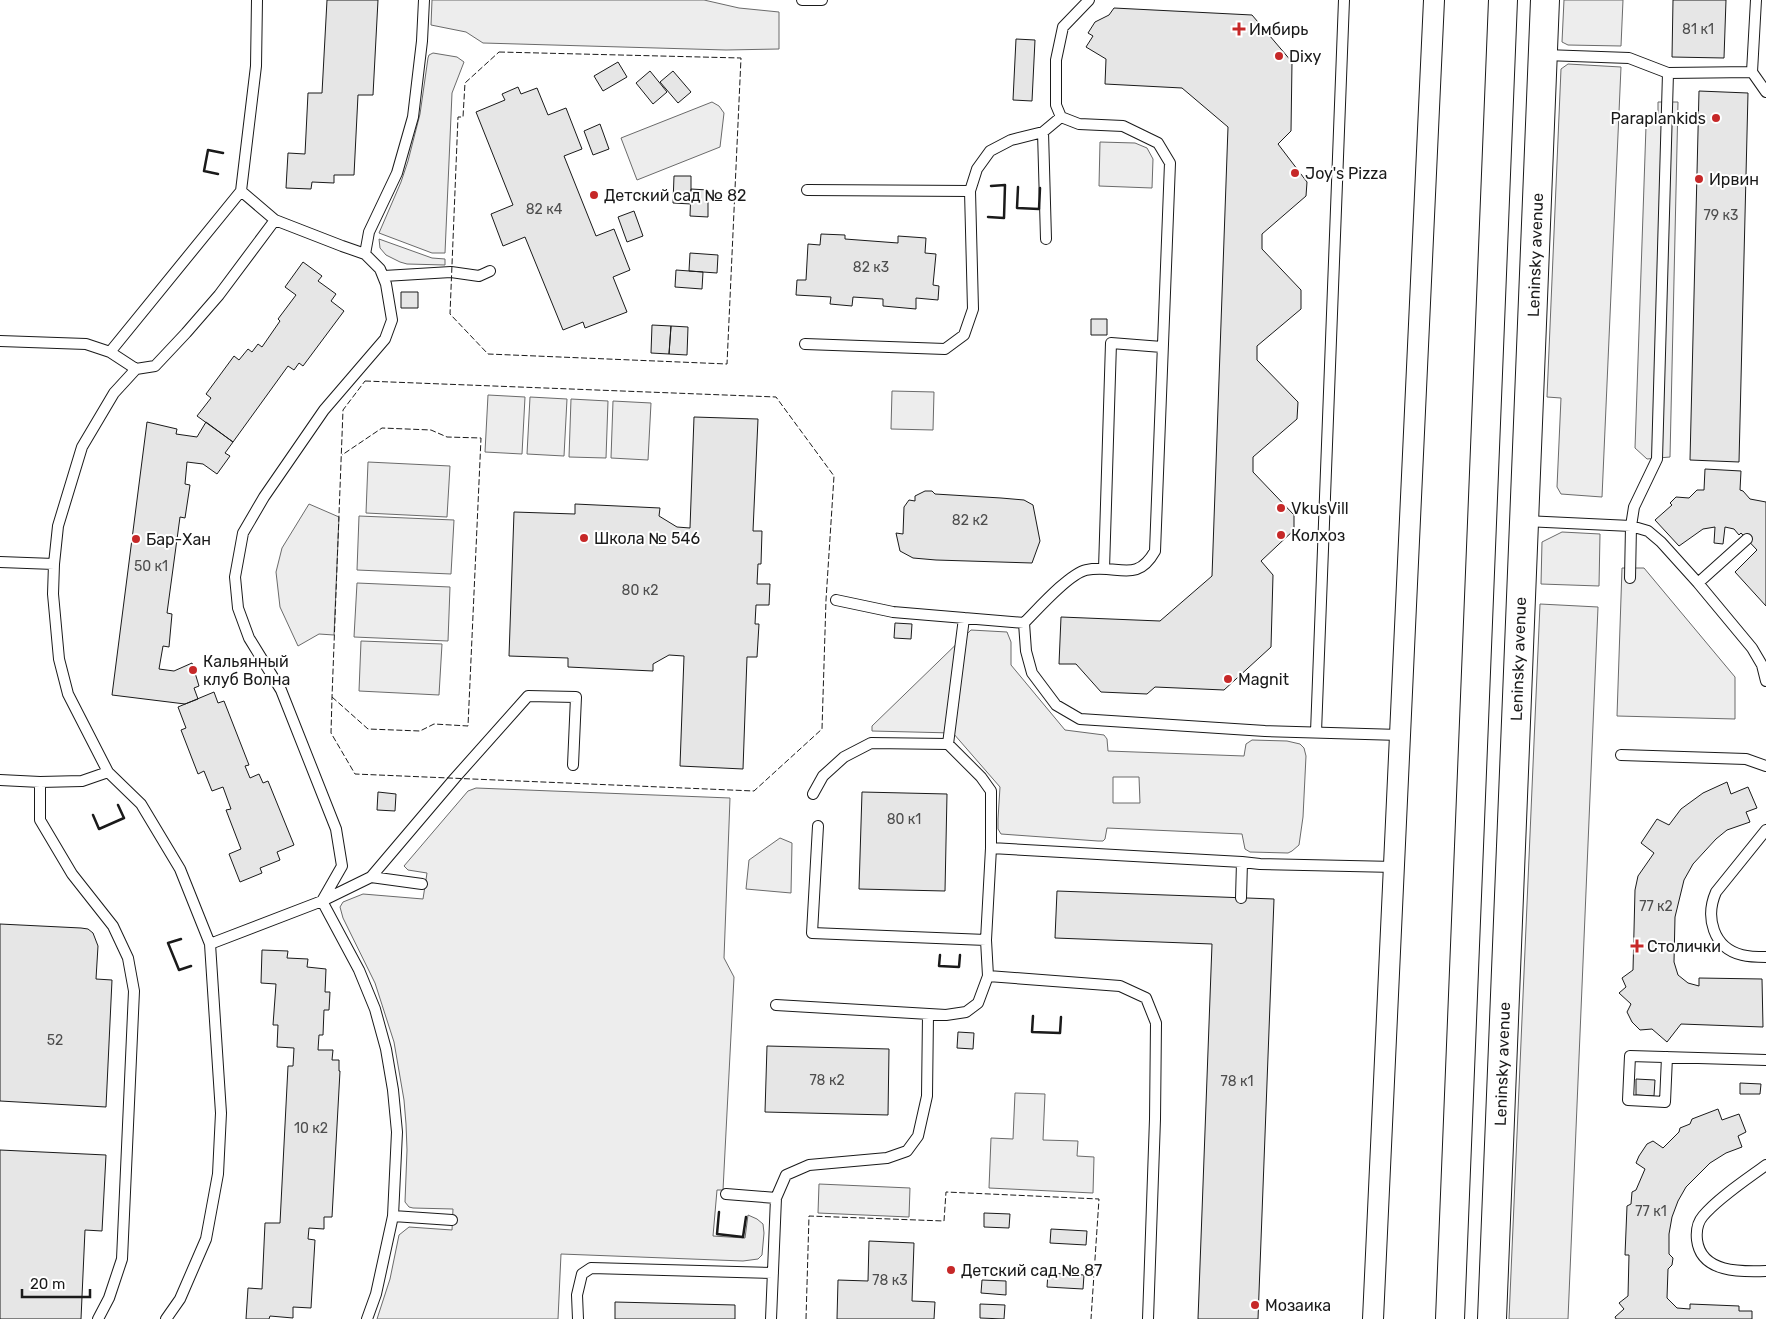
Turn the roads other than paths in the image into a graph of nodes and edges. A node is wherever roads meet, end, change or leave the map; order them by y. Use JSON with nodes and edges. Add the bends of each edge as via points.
{"nodes":[{"id":1,"x":257,"y":0,"type":"edge"},
{"id":2,"x":424,"y":0,"type":"edge"},
{"id":3,"x":802,"y":0,"type":"edge"},
{"id":4,"x":822,"y":0,"type":"edge"},
{"id":5,"x":1089,"y":0,"type":"edge"},
{"id":6,"x":1344,"y":0,"type":"edge"},
{"id":7,"x":1434,"y":0,"type":"edge"},
{"id":8,"x":1503,"y":0,"type":"edge"},
{"id":9,"x":1545,"y":0,"type":"edge"},
{"id":10,"x":1756,"y":0,"type":"edge"},
{"id":11,"x":1543,"y":55,"type":"junction"},
{"id":12,"x":1752,"y":72,"type":"junction"},
{"id":13,"x":1668,"y":73,"type":"junction"},
{"id":14,"x":1766,"y":92,"type":"edge"},
{"id":15,"x":1062,"y":117,"type":"junction"},
{"id":16,"x":1043,"y":132,"type":"junction"},
{"id":17,"x":807,"y":190,"type":"dead end"},
{"id":18,"x":970,"y":190,"type":"junction"},
{"id":19,"x":241,"y":191,"type":"junction"},
{"id":20,"x":275,"y":220,"type":"junction"},
{"id":21,"x":1046,"y":239,"type":"dead end"},
{"id":22,"x":365,"y":254,"type":"junction"},
{"id":23,"x":490,"y":271,"type":"dead end"},
{"id":24,"x":384,"y":276,"type":"junction"},
{"id":25,"x":0,"y":341,"type":"edge"},
{"id":26,"x":805,"y":344,"type":"dead end"},
{"id":27,"x":1162,"y":347,"type":"junction"},
{"id":28,"x":110,"y":352,"type":"junction"},
{"id":29,"x":136,"y":369,"type":"junction"},
{"id":30,"x":1524,"y":520,"type":"junction"},
{"id":31,"x":1631,"y":526,"type":"junction"},
{"id":32,"x":1747,"y":539,"type":"dead end"},
{"id":33,"x":0,"y":562,"type":"edge"},
{"id":34,"x":54,"y":564,"type":"junction"},
{"id":35,"x":1104,"y":569,"type":"junction"},
{"id":36,"x":1630,"y":578,"type":"dead end"},
{"id":37,"x":1698,"y":583,"type":"junction"},
{"id":38,"x":836,"y":600,"type":"dead end"},
{"id":39,"x":964,"y":618,"type":"junction"},
{"id":40,"x":1024,"y":622,"type":"junction"},
{"id":41,"x":1766,"y":681,"type":"edge"},
{"id":42,"x":1316,"y":732,"type":"junction"},
{"id":43,"x":1400,"y":735,"type":"junction"},
{"id":44,"x":948,"y":744,"type":"junction"},
{"id":45,"x":1620,"y":755,"type":"dead end"},
{"id":46,"x":573,"y":765,"type":"dead end"},
{"id":47,"x":1766,"y":766,"type":"edge"},
{"id":48,"x":108,"y":772,"type":"junction"},
{"id":49,"x":0,"y":780,"type":"edge"},
{"id":50,"x":40,"y":782,"type":"junction"},
{"id":51,"x":813,"y":794,"type":"dead end"},
{"id":52,"x":818,"y":826,"type":"dead end"},
{"id":53,"x":1766,"y":830,"type":"edge"},
{"id":54,"x":991,"y":848,"type":"junction"},
{"id":55,"x":1242,"y":862,"type":"junction"},
{"id":56,"x":1395,"y":867,"type":"junction"},
{"id":57,"x":371,"y":877,"type":"junction"},
{"id":58,"x":422,"y":884,"type":"dead end"},
{"id":59,"x":1241,"y":898,"type":"dead end"},
{"id":60,"x":322,"y":901,"type":"junction"},
{"id":61,"x":986,"y":940,"type":"junction"},
{"id":62,"x":210,"y":944,"type":"junction"},
{"id":63,"x":1766,"y":957,"type":"edge"},
{"id":64,"x":988,"y":976,"type":"junction"},
{"id":65,"x":776,"y":1005,"type":"dead end"},
{"id":66,"x":928,"y":1014,"type":"junction"},
{"id":67,"x":1667,"y":1057,"type":"junction"},
{"id":68,"x":1766,"y":1060,"type":"edge"},
{"id":69,"x":1766,"y":1165,"type":"edge"},
{"id":70,"x":726,"y":1194,"type":"dead end"},
{"id":71,"x":776,"y":1198,"type":"junction"},
{"id":72,"x":393,"y":1216,"type":"junction"},
{"id":73,"x":452,"y":1220,"type":"dead end"},
{"id":74,"x":1766,"y":1271,"type":"edge"},
{"id":75,"x":773,"y":1273,"type":"junction"},
{"id":76,"x":98,"y":1319,"type":"edge"},
{"id":77,"x":166,"y":1319,"type":"edge"},
{"id":78,"x":367,"y":1319,"type":"edge"},
{"id":79,"x":578,"y":1319,"type":"edge"},
{"id":80,"x":772,"y":1319,"type":"edge"},
{"id":81,"x":1148,"y":1319,"type":"edge"},
{"id":82,"x":1373,"y":1319,"type":"edge"},
{"id":83,"x":1450,"y":1319,"type":"edge"},
{"id":84,"x":1492,"y":1319,"type":"edge"}],
"edges":[{"from":1,"to":19,"type":"lane","via":[[256,66]]},
{"from":2,"to":22,"type":"lane","via":[[414,117],[397,173],[369,232]]},
{"from":3,"to":4,"type":"lane"},
{"from":5,"to":15,"type":"lane","via":[[1062,27],[1056,60],[1056,105]]},
{"from":6,"to":42,"type":"lane"},
{"from":7,"to":43,"type":"street"},
{"from":8,"to":83,"type":"main road"},
{"from":9,"to":11,"type":"main road","name":"Leninsky avenue"},
{"from":10,"to":12,"type":"lane"},
{"from":11,"to":13,"type":"lane","via":[[1630,58]]},
{"from":11,"to":30,"type":"main road","name":"Leninsky avenue"},
{"from":12,"to":13,"type":"lane"},
{"from":12,"to":14,"type":"lane"},
{"from":13,"to":31,"type":"lane","via":[[1657,459],[1634,507]]},
{"from":15,"to":16,"type":"lane"},
{"from":15,"to":27,"type":"lane","via":[[1079,124],[1124,126],[1158,143],[1170,163]]},
{"from":16,"to":18,"type":"lane","via":[[1011,140],[990,151],[976,169]]},
{"from":16,"to":21,"type":"lane"},
{"from":17,"to":18,"type":"lane"},
{"from":18,"to":26,"type":"lane","via":[[973,309],[964,335],[945,349]]},
{"from":19,"to":20,"type":"lane"},
{"from":19,"to":28,"type":"lane"},
{"from":20,"to":22,"type":"lane"},
{"from":20,"to":29,"type":"lane","via":[[186,333],[155,366]]},
{"from":22,"to":24,"type":"lane"},
{"from":23,"to":24,"type":"lane","via":[[479,276],[448,272]]},
{"from":24,"to":60,"type":"lane","via":[[392,320],[385,339],[323,412],[264,497],[243,533],[235,577],[238,608],[248,638],[281,690],[336,829],[342,866]]},
{"from":25,"to":28,"type":"lane","via":[[86,344]]},
{"from":27,"to":35,"type":"lane","via":[[1155,551],[1149,562],[1138,570]]},
{"from":27,"to":35,"type":"lane","via":[[1111,343]]},
{"from":28,"to":29,"type":"lane"},
{"from":29,"to":34,"type":"lane","via":[[114,393],[82,447],[58,526]]},
{"from":30,"to":31,"type":"lane"},
{"from":30,"to":84,"type":"main road","name":"Leninsky avenue"},
{"from":31,"to":36,"type":"lane"},
{"from":31,"to":37,"type":"lane","via":[[1648,531],[1661,542]]},
{"from":32,"to":37,"type":"lane"},
{"from":33,"to":34,"type":"lane"},
{"from":34,"to":48,"type":"lane","via":[[53,594],[59,658],[68,694]]},
{"from":35,"to":40,"type":"lane","via":[[1085,570],[1069,580]]},
{"from":37,"to":41,"type":"lane","via":[[1752,648],[1762,665]]},
{"from":38,"to":39,"type":"lane","via":[[893,612]]},
{"from":39,"to":40,"type":"lane"},
{"from":39,"to":44,"type":"lane"},
{"from":40,"to":42,"type":"lane","via":[[1032,674],[1056,705],[1080,719]]},
{"from":42,"to":43,"type":"lane"},
{"from":43,"to":56,"type":"street"},
{"from":44,"to":51,"type":"lane","via":[[871,743],[844,756],[823,776]]},
{"from":44,"to":54,"type":"lane","via":[[991,791]]},
{"from":45,"to":47,"type":"lane","via":[[1746,759]]},
{"from":46,"to":57,"type":"lane","via":[[576,698],[528,696]]},
{"from":48,"to":50,"type":"lane","via":[[82,781]]},
{"from":48,"to":62,"type":"lane","via":[[141,804],[180,869]]},
{"from":49,"to":50,"type":"lane"},
{"from":50,"to":76,"type":"lane","via":[[40,820],[72,874],[113,926],[128,958],[134,991],[122,1259],[110,1298]]},
{"from":52,"to":61,"type":"lane","via":[[812,933]]},
{"from":53,"to":63,"type":"lane","via":[[1716,892],[1710,913],[1711,925],[1723,945],[1743,956]]},
{"from":54,"to":55,"type":"lane"},
{"from":54,"to":61,"type":"lane"},
{"from":55,"to":56,"type":"lane"},
{"from":55,"to":59,"type":"lane"},
{"from":56,"to":82,"type":"street"},
{"from":57,"to":58,"type":"lane"},
{"from":57,"to":60,"type":"lane"},
{"from":60,"to":62,"type":"lane"},
{"from":60,"to":72,"type":"lane","via":[[359,970],[375,1009],[386,1050],[397,1132]]},
{"from":61,"to":64,"type":"lane"},
{"from":62,"to":77,"type":"lane","via":[[221,1113],[218,1174],[206,1240],[180,1299]]},
{"from":64,"to":66,"type":"lane","via":[[978,1003],[966,1012]]},
{"from":64,"to":81,"type":"lane","via":[[1120,986],[1146,998],[1156,1023]]},
{"from":65,"to":66,"type":"lane"},
{"from":66,"to":71,"type":"lane","via":[[927,1096],[918,1136],[907,1150],[887,1158],[809,1165],[786,1175]]},
{"from":67,"to":67,"type":"lane","via":[[1630,1056],[1628,1100],[1665,1102]]},
{"from":67,"to":68,"type":"lane"},
{"from":69,"to":74,"type":"lane","via":[[1703,1216],[1696,1229],[1698,1249],[1713,1265],[1737,1272]]},
{"from":70,"to":71,"type":"lane"},
{"from":71,"to":75,"type":"lane"},
{"from":72,"to":73,"type":"lane"},
{"from":72,"to":78,"type":"lane","via":[[376,1294]]},
{"from":75,"to":79,"type":"lane","via":[[590,1268],[582,1274],[577,1295]]},
{"from":75,"to":80,"type":"lane"}]}
